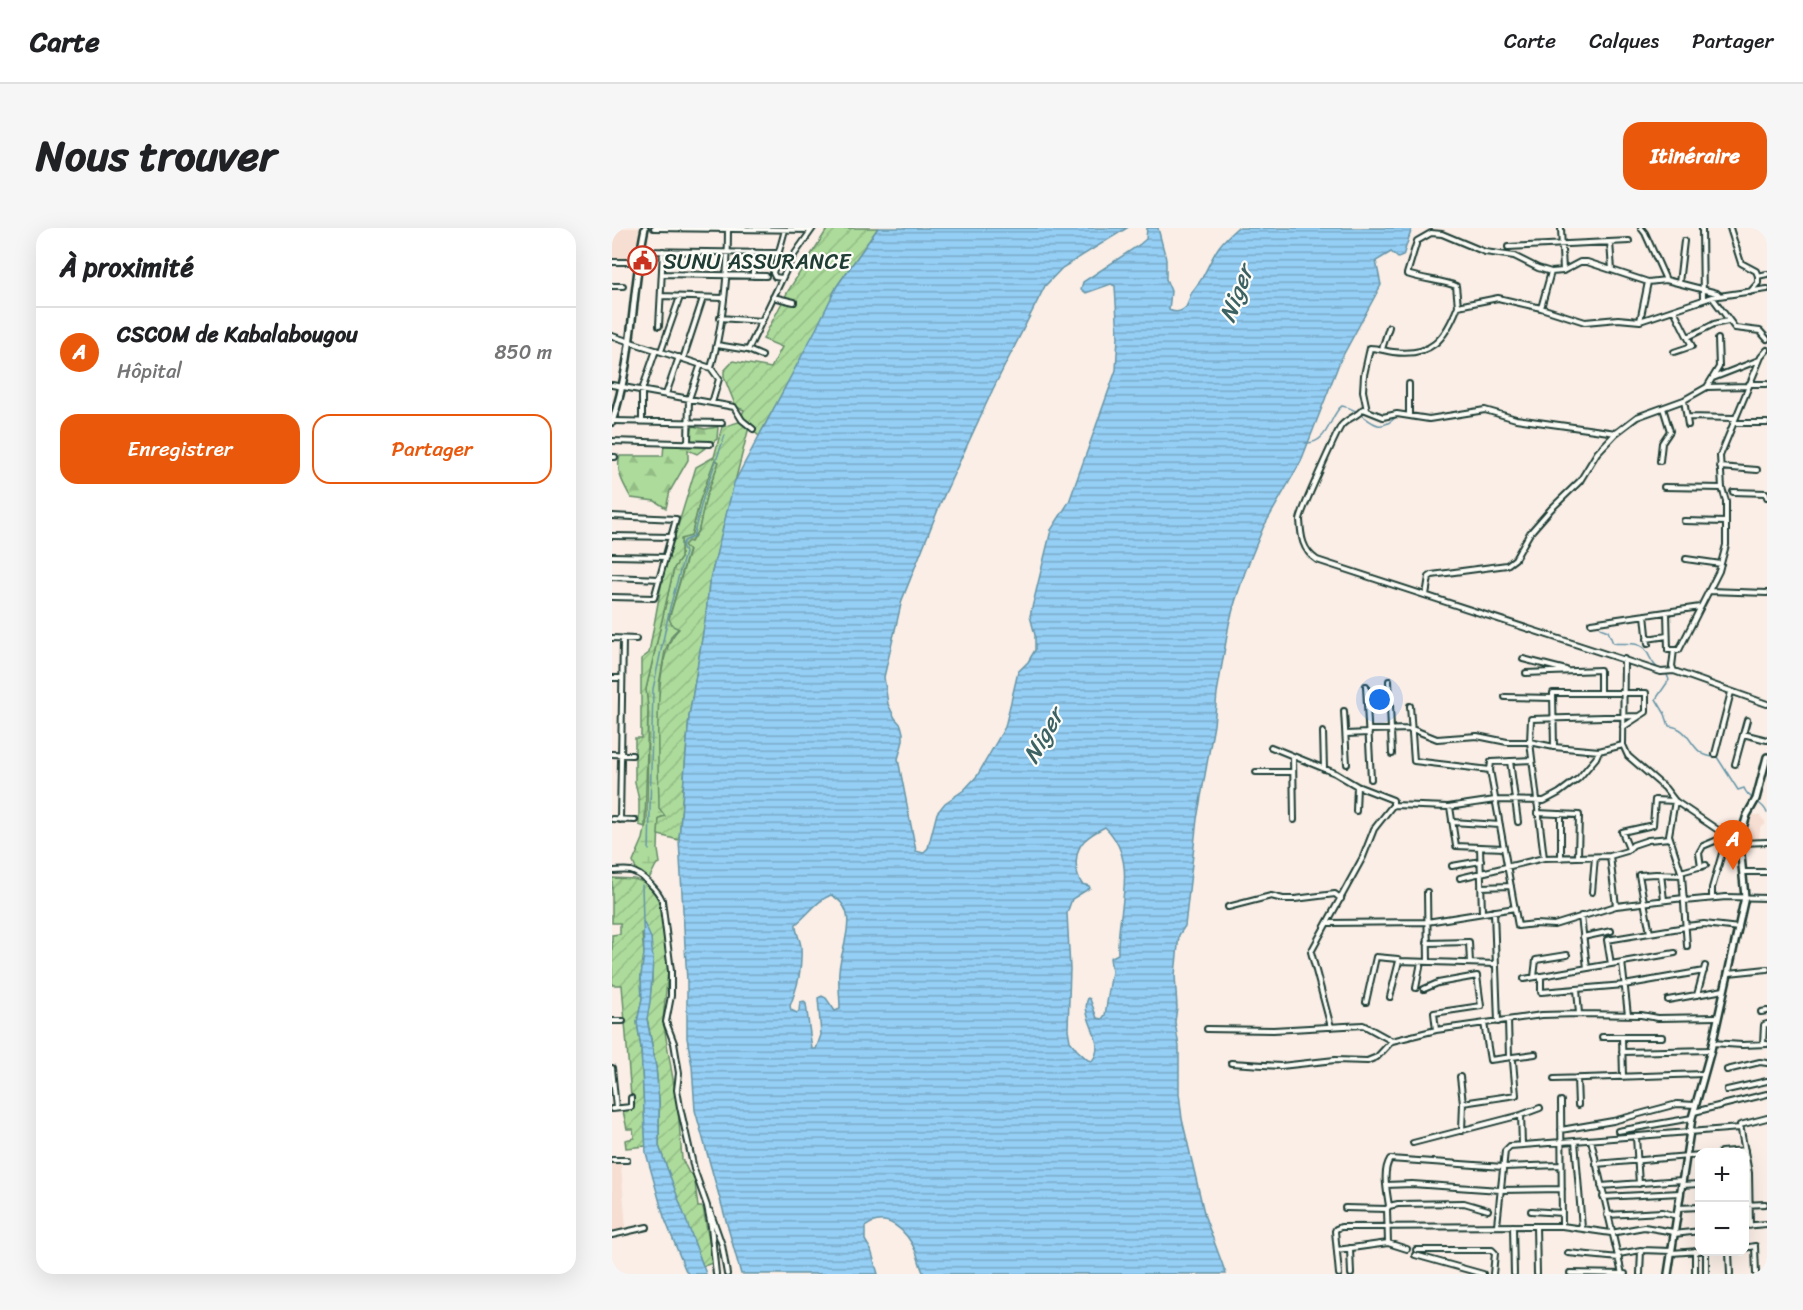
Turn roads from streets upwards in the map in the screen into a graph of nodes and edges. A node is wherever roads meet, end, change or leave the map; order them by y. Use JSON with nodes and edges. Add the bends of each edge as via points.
{"nodes":[{"id":1,"x":645,"y":228,"type":"edge"},
{"id":2,"x":654,"y":228,"type":"edge"},
{"id":3,"x":703,"y":228,"type":"edge"},
{"id":4,"x":1561,"y":228,"type":"edge"},
{"id":5,"x":1641,"y":228,"type":"edge"},
{"id":6,"x":1702,"y":228,"type":"edge"},
{"id":7,"x":1730,"y":228,"type":"edge"},
{"id":8,"x":728,"y":229,"type":"edge"},
{"id":9,"x":782,"y":229,"type":"edge"},
{"id":10,"x":812,"y":229,"type":"edge"},
{"id":11,"x":1629,"y":241,"type":"dead end"},
{"id":12,"x":1610,"y":242,"type":"junction"},
{"id":13,"x":1684,"y":242,"type":"dead end"},
{"id":14,"x":1562,"y":244,"type":"junction"},
{"id":15,"x":1508,"y":247,"type":"dead end"},
{"id":16,"x":640,"y":251,"type":"junction"},
{"id":17,"x":663,"y":251,"type":"junction"},
{"id":18,"x":728,"y":252,"type":"junction"},
{"id":19,"x":753,"y":252,"type":"junction"},
{"id":20,"x":778,"y":253,"type":"junction"},
{"id":21,"x":612,"y":262,"type":"edge"},
{"id":22,"x":638,"y":262,"type":"junction"},
{"id":23,"x":1612,"y":270,"type":"junction"},
{"id":24,"x":1551,"y":272,"type":"junction"},
{"id":25,"x":1563,"y":272,"type":"junction"},
{"id":26,"x":662,"y":274,"type":"junction"},
{"id":27,"x":1767,"y":274,"type":"edge"},
{"id":28,"x":726,"y":275,"type":"junction"},
{"id":29,"x":753,"y":276,"type":"junction"},
{"id":30,"x":766,"y":276,"type":"dead end"},
{"id":31,"x":1758,"y":276,"type":"junction"},
{"id":32,"x":782,"y":278,"type":"junction"},
{"id":33,"x":1666,"y":280,"type":"junction"},
{"id":34,"x":1648,"y":282,"type":"junction"},
{"id":35,"x":1679,"y":284,"type":"junction"},
{"id":36,"x":612,"y":286,"type":"edge"},
{"id":37,"x":623,"y":286,"type":"dead end"},
{"id":38,"x":1767,"y":289,"type":"edge"},
{"id":39,"x":1703,"y":290,"type":"junction"},
{"id":40,"x":1750,"y":292,"type":"junction"},
{"id":41,"x":661,"y":296,"type":"junction"},
{"id":42,"x":1719,"y":296,"type":"junction"},
{"id":43,"x":680,"y":297,"type":"junction"},
{"id":44,"x":773,"y":297,"type":"junction"},
{"id":45,"x":1712,"y":297,"type":"junction"},
{"id":46,"x":703,"y":298,"type":"junction"},
{"id":47,"x":723,"y":298,"type":"junction"},
{"id":48,"x":1703,"y":300,"type":"junction"},
{"id":49,"x":794,"y":302,"type":"dead end"},
{"id":50,"x":1458,"y":306,"type":"junction"},
{"id":51,"x":1541,"y":309,"type":"junction"},
{"id":52,"x":1674,"y":310,"type":"junction"},
{"id":53,"x":720,"y":318,"type":"junction"},
{"id":54,"x":761,"y":321,"type":"junction"},
{"id":55,"x":1640,"y":321,"type":"junction"},
{"id":56,"x":1728,"y":321,"type":"junction"},
{"id":57,"x":659,"y":326,"type":"dead end"},
{"id":58,"x":1389,"y":327,"type":"dead end"},
{"id":59,"x":612,"y":336,"type":"edge"},
{"id":60,"x":1688,"y":337,"type":"junction"},
{"id":61,"x":619,"y":339,"type":"junction"},
{"id":62,"x":1718,"y":339,"type":"dead end"},
{"id":63,"x":1767,"y":339,"type":"edge"},
{"id":64,"x":612,"y":344,"type":"edge"},
{"id":65,"x":630,"y":344,"type":"junction"},
{"id":66,"x":716,"y":345,"type":"junction"},
{"id":67,"x":1382,"y":349,"type":"junction"},
{"id":68,"x":656,"y":350,"type":"junction"},
{"id":69,"x":748,"y":350,"type":"junction"},
{"id":70,"x":1767,"y":350,"type":"edge"},
{"id":71,"x":662,"y":351,"type":"junction"},
{"id":72,"x":1674,"y":352,"type":"dead end"},
{"id":73,"x":762,"y":356,"type":"dead end"},
{"id":74,"x":681,"y":358,"type":"junction"},
{"id":75,"x":1760,"y":360,"type":"junction"},
{"id":76,"x":701,"y":364,"type":"junction"},
{"id":77,"x":711,"y":368,"type":"junction"},
{"id":78,"x":1712,"y":378,"type":"junction"},
{"id":79,"x":1409,"y":384,"type":"dead end"},
{"id":80,"x":1767,"y":384,"type":"edge"},
{"id":81,"x":612,"y":385,"type":"edge"},
{"id":82,"x":1749,"y":385,"type":"junction"},
{"id":83,"x":622,"y":386,"type":"junction"},
{"id":84,"x":1707,"y":387,"type":"junction"},
{"id":85,"x":642,"y":390,"type":"junction"},
{"id":86,"x":666,"y":394,"type":"junction"},
{"id":87,"x":689,"y":399,"type":"junction"},
{"id":88,"x":1683,"y":400,"type":"junction"},
{"id":89,"x":712,"y":403,"type":"junction"},
{"id":90,"x":1663,"y":408,"type":"junction"},
{"id":91,"x":1367,"y":410,"type":"junction"},
{"id":92,"x":1409,"y":415,"type":"junction"},
{"id":93,"x":1687,"y":417,"type":"junction"},
{"id":94,"x":1734,"y":420,"type":"junction"},
{"id":95,"x":612,"y":421,"type":"edge"},
{"id":96,"x":642,"y":421,"type":"junction"},
{"id":97,"x":688,"y":422,"type":"junction"},
{"id":98,"x":722,"y":423,"type":"dead end"},
{"id":99,"x":1767,"y":423,"type":"edge"},
{"id":100,"x":1688,"y":425,"type":"dead end"},
{"id":101,"x":753,"y":429,"type":"dead end"},
{"id":102,"x":1616,"y":433,"type":"junction"},
{"id":103,"x":612,"y":441,"type":"edge"},
{"id":104,"x":687,"y":443,"type":"junction"},
{"id":105,"x":710,"y":444,"type":"dead end"},
{"id":106,"x":1660,"y":461,"type":"dead end"},
{"id":107,"x":1720,"y":467,"type":"junction"},
{"id":108,"x":1757,"y":470,"type":"dead end"},
{"id":109,"x":1664,"y":488,"type":"dead end"},
{"id":110,"x":1722,"y":488,"type":"junction"},
{"id":111,"x":1733,"y":492,"type":"dead end"},
{"id":112,"x":1767,"y":497,"type":"edge"},
{"id":113,"x":612,"y":516,"type":"edge"},
{"id":114,"x":1684,"y":521,"type":"dead end"},
{"id":115,"x":1726,"y":522,"type":"junction"},
{"id":116,"x":612,"y":536,"type":"edge"},
{"id":117,"x":672,"y":537,"type":"junction"},
{"id":118,"x":612,"y":556,"type":"edge"},
{"id":119,"x":666,"y":557,"type":"junction"},
{"id":120,"x":1686,"y":559,"type":"dead end"},
{"id":121,"x":1721,"y":564,"type":"junction"},
{"id":122,"x":612,"y":577,"type":"edge"},
{"id":123,"x":660,"y":579,"type":"junction"},
{"id":124,"x":1709,"y":591,"type":"junction"},
{"id":125,"x":1767,"y":593,"type":"edge"},
{"id":126,"x":1426,"y":595,"type":"junction"},
{"id":127,"x":612,"y":597,"type":"edge"},
{"id":128,"x":1701,"y":607,"type":"junction"},
{"id":129,"x":1667,"y":612,"type":"junction"},
{"id":130,"x":1645,"y":615,"type":"junction"},
{"id":131,"x":1591,"y":623,"type":"dead end"},
{"id":132,"x":1668,"y":636,"type":"junction"},
{"id":133,"x":612,"y":638,"type":"edge"},
{"id":134,"x":623,"y":639,"type":"junction"},
{"id":135,"x":636,"y":639,"type":"dead end"},
{"id":136,"x":1674,"y":650,"type":"junction"},
{"id":137,"x":1523,"y":659,"type":"dead end"},
{"id":138,"x":1624,"y":659,"type":"junction"},
{"id":139,"x":1570,"y":671,"type":"junction"},
{"id":140,"x":1674,"y":671,"type":"junction"},
{"id":141,"x":1526,"y":673,"type":"dead end"},
{"id":142,"x":612,"y":678,"type":"edge"},
{"id":143,"x":622,"y":678,"type":"junction"},
{"id":144,"x":1389,"y":681,"type":"dead end"},
{"id":145,"x":1366,"y":686,"type":"dead end"},
{"id":146,"x":1731,"y":692,"type":"junction"},
{"id":147,"x":1600,"y":693,"type":"junction"},
{"id":148,"x":1623,"y":693,"type":"junction"},
{"id":149,"x":1505,"y":698,"type":"dead end"},
{"id":150,"x":1553,"y":698,"type":"junction"},
{"id":151,"x":1767,"y":704,"type":"edge"},
{"id":152,"x":1410,"y":706,"type":"dead end"},
{"id":153,"x":1344,"y":711,"type":"dead end"},
{"id":154,"x":1640,"y":716,"type":"junction"},
{"id":155,"x":1623,"y":717,"type":"junction"},
{"id":156,"x":1553,"y":718,"type":"junction"},
{"id":157,"x":1747,"y":720,"type":"dead end"},
{"id":158,"x":1623,"y":728,"type":"junction"},
{"id":159,"x":1412,"y":729,"type":"junction"},
{"id":160,"x":1391,"y":730,"type":"junction"},
{"id":161,"x":1323,"y":732,"type":"dead end"},
{"id":162,"x":1369,"y":732,"type":"junction"},
{"id":163,"x":1346,"y":734,"type":"junction"},
{"id":164,"x":1743,"y":734,"type":"junction"},
{"id":165,"x":1767,"y":740,"type":"edge"},
{"id":166,"x":1530,"y":742,"type":"junction"},
{"id":167,"x":1623,"y":745,"type":"junction"},
{"id":168,"x":1271,"y":747,"type":"dead end"},
{"id":169,"x":1554,"y":747,"type":"junction"},
{"id":170,"x":1599,"y":751,"type":"junction"},
{"id":171,"x":612,"y":754,"type":"edge"},
{"id":172,"x":621,"y":754,"type":"junction"},
{"id":173,"x":1392,"y":754,"type":"dead end"},
{"id":174,"x":1715,"y":754,"type":"dead end"},
{"id":175,"x":632,"y":755,"type":"dead end"},
{"id":176,"x":1293,"y":756,"type":"junction"},
{"id":177,"x":1532,"y":760,"type":"junction"},
{"id":178,"x":1510,"y":761,"type":"junction"},
{"id":179,"x":1766,"y":761,"type":"edge"},
{"id":180,"x":1347,"y":764,"type":"dead end"},
{"id":181,"x":1735,"y":764,"type":"dead end"},
{"id":182,"x":1324,"y":769,"type":"junction"},
{"id":183,"x":1490,"y":770,"type":"junction"},
{"id":184,"x":1256,"y":772,"type":"dead end"},
{"id":185,"x":1293,"y":772,"type":"junction"},
{"id":186,"x":1763,"y":774,"type":"junction"},
{"id":187,"x":1371,"y":779,"type":"dead end"},
{"id":188,"x":1767,"y":781,"type":"edge"},
{"id":189,"x":1357,"y":786,"type":"junction"},
{"id":190,"x":1495,"y":800,"type":"junction"},
{"id":191,"x":1515,"y":801,"type":"junction"},
{"id":192,"x":1675,"y":801,"type":"junction"},
{"id":193,"x":1536,"y":802,"type":"junction"},
{"id":194,"x":1393,"y":805,"type":"junction"},
{"id":195,"x":1450,"y":807,"type":"junction"},
{"id":196,"x":1356,"y":811,"type":"dead end"},
{"id":197,"x":1537,"y":813,"type":"junction"},
{"id":198,"x":1561,"y":814,"type":"junction"},
{"id":199,"x":612,"y":819,"type":"edge"},
{"id":200,"x":620,"y":820,"type":"junction"},
{"id":201,"x":635,"y":820,"type":"dead end"},
{"id":202,"x":1294,"y":820,"type":"dead end"},
{"id":203,"x":1452,"y":822,"type":"junction"},
{"id":204,"x":1518,"y":822,"type":"dead end"},
{"id":205,"x":1500,"y":825,"type":"junction"},
{"id":206,"x":1727,"y":836,"type":"junction"},
{"id":207,"x":1670,"y":838,"type":"junction"},
{"id":208,"x":1767,"y":842,"type":"edge"},
{"id":209,"x":1740,"y":844,"type":"junction"},
{"id":210,"x":1480,"y":847,"type":"junction"},
{"id":211,"x":1504,"y":848,"type":"junction"},
{"id":212,"x":1629,"y":849,"type":"junction"},
{"id":213,"x":1610,"y":856,"type":"junction"},
{"id":214,"x":1578,"y":857,"type":"junction"},
{"id":215,"x":1595,"y":857,"type":"junction"},
{"id":216,"x":1544,"y":858,"type":"junction"},
{"id":217,"x":1561,"y":858,"type":"junction"},
{"id":218,"x":1481,"y":861,"type":"junction"},
{"id":219,"x":1452,"y":866,"type":"dead end"},
{"id":220,"x":1507,"y":867,"type":"junction"},
{"id":221,"x":612,"y":871,"type":"edge"},
{"id":222,"x":1744,"y":872,"type":"junction"},
{"id":223,"x":1767,"y":872,"type":"edge"},
{"id":224,"x":1481,"y":873,"type":"junction"},
{"id":225,"x":1661,"y":874,"type":"junction"},
{"id":226,"x":1682,"y":874,"type":"junction"},
{"id":227,"x":1460,"y":878,"type":"dead end"},
{"id":228,"x":1511,"y":886,"type":"junction"},
{"id":229,"x":1481,"y":887,"type":"junction"},
{"id":230,"x":1427,"y":892,"type":"dead end"},
{"id":231,"x":1592,"y":892,"type":"dead end"},
{"id":232,"x":1745,"y":897,"type":"junction"},
{"id":233,"x":1712,"y":898,"type":"junction"},
{"id":234,"x":1767,"y":898,"type":"edge"},
{"id":235,"x":1341,"y":899,"type":"junction"},
{"id":236,"x":1684,"y":899,"type":"junction"},
{"id":237,"x":1664,"y":900,"type":"junction"},
{"id":238,"x":1644,"y":903,"type":"junction"},
{"id":239,"x":1616,"y":906,"type":"junction"},
{"id":240,"x":1228,"y":907,"type":"dead end"},
{"id":241,"x":1515,"y":908,"type":"junction"},
{"id":242,"x":1494,"y":911,"type":"junction"},
{"id":243,"x":1482,"y":913,"type":"junction"},
{"id":244,"x":1581,"y":916,"type":"junction"},
{"id":245,"x":1427,"y":922,"type":"junction"},
{"id":246,"x":1328,"y":923,"type":"junction"},
{"id":247,"x":1686,"y":927,"type":"junction"},
{"id":248,"x":1740,"y":928,"type":"junction"},
{"id":249,"x":1611,"y":932,"type":"dead end"},
{"id":250,"x":1650,"y":933,"type":"junction"},
{"id":251,"x":1583,"y":937,"type":"junction"},
{"id":252,"x":1427,"y":943,"type":"junction"},
{"id":253,"x":1687,"y":946,"type":"dead end"},
{"id":254,"x":1675,"y":953,"type":"dead end"},
{"id":255,"x":1567,"y":955,"type":"dead end"},
{"id":256,"x":1399,"y":961,"type":"junction"},
{"id":257,"x":1421,"y":962,"type":"junction"},
{"id":258,"x":1428,"y":962,"type":"junction"},
{"id":259,"x":1622,"y":962,"type":"junction"},
{"id":260,"x":1470,"y":963,"type":"junction"},
{"id":261,"x":1496,"y":964,"type":"junction"},
{"id":262,"x":1611,"y":964,"type":"junction"},
{"id":263,"x":1587,"y":968,"type":"junction"},
{"id":264,"x":1767,"y":969,"type":"edge"},
{"id":265,"x":1729,"y":973,"type":"junction"},
{"id":266,"x":1541,"y":976,"type":"junction"},
{"id":267,"x":1534,"y":977,"type":"junction"},
{"id":268,"x":1524,"y":979,"type":"dead end"},
{"id":269,"x":1624,"y":985,"type":"junction"},
{"id":270,"x":1416,"y":988,"type":"dead end"},
{"id":271,"x":1424,"y":988,"type":"dead end"},
{"id":272,"x":1577,"y":989,"type":"junction"},
{"id":273,"x":1725,"y":990,"type":"junction"},
{"id":274,"x":1697,"y":995,"type":"junction"},
{"id":275,"x":1390,"y":997,"type":"dead end"},
{"id":276,"x":1668,"y":1000,"type":"dead end"},
{"id":277,"x":1366,"y":1002,"type":"dead end"},
{"id":278,"x":1767,"y":1011,"type":"edge"},
{"id":279,"x":1761,"y":1012,"type":"dead end"},
{"id":280,"x":1580,"y":1014,"type":"junction"},
{"id":281,"x":1628,"y":1015,"type":"junction"},
{"id":282,"x":1717,"y":1017,"type":"junction"},
{"id":283,"x":1508,"y":1020,"type":"junction"},
{"id":284,"x":612,"y":1021,"type":"edge"},
{"id":285,"x":623,"y":1021,"type":"dead end"},
{"id":286,"x":1498,"y":1022,"type":"junction"},
{"id":287,"x":1484,"y":1023,"type":"junction"},
{"id":288,"x":1767,"y":1024,"type":"edge"},
{"id":289,"x":1331,"y":1027,"type":"junction"},
{"id":290,"x":1207,"y":1029,"type":"dead end"},
{"id":291,"x":1436,"y":1030,"type":"junction"},
{"id":292,"x":1602,"y":1037,"type":"dead end"},
{"id":293,"x":1622,"y":1037,"type":"junction"},
{"id":294,"x":1662,"y":1037,"type":"dead end"},
{"id":295,"x":1392,"y":1041,"type":"junction"},
{"id":296,"x":1712,"y":1043,"type":"junction"},
{"id":297,"x":1765,"y":1044,"type":"edge"},
{"id":298,"x":1711,"y":1050,"type":"junction"},
{"id":299,"x":1623,"y":1052,"type":"junction"},
{"id":300,"x":1535,"y":1054,"type":"dead end"},
{"id":301,"x":1511,"y":1059,"type":"junction"},
{"id":302,"x":1231,"y":1063,"type":"dead end"},
{"id":303,"x":1767,"y":1063,"type":"edge"},
{"id":304,"x":612,"y":1068,"type":"edge"},
{"id":305,"x":1727,"y":1070,"type":"dead end"},
{"id":306,"x":1705,"y":1074,"type":"junction"},
{"id":307,"x":1460,"y":1077,"type":"dead end"},
{"id":308,"x":1623,"y":1077,"type":"junction"},
{"id":309,"x":1577,"y":1078,"type":"junction"},
{"id":310,"x":1554,"y":1079,"type":"dead end"},
{"id":311,"x":1767,"y":1081,"type":"edge"},
{"id":312,"x":1727,"y":1090,"type":"dead end"},
{"id":313,"x":1767,"y":1094,"type":"edge"},
{"id":314,"x":631,"y":1098,"type":"dead end"},
{"id":315,"x":1561,"y":1101,"type":"dead end"},
{"id":316,"x":1462,"y":1103,"type":"junction"},
{"id":317,"x":1578,"y":1105,"type":"dead end"},
{"id":318,"x":1695,"y":1105,"type":"junction"},
{"id":319,"x":1540,"y":1107,"type":"dead end"},
{"id":320,"x":614,"y":1109,"type":"edge"},
{"id":321,"x":1521,"y":1115,"type":"junction"},
{"id":322,"x":1693,"y":1115,"type":"junction"},
{"id":323,"x":1767,"y":1118,"type":"edge"},
{"id":324,"x":1740,"y":1128,"type":"junction"},
{"id":325,"x":1562,"y":1130,"type":"junction"},
{"id":326,"x":1462,"y":1131,"type":"junction"},
{"id":327,"x":1618,"y":1131,"type":"dead end"},
{"id":328,"x":1690,"y":1133,"type":"junction"},
{"id":329,"x":1636,"y":1137,"type":"junction"},
{"id":330,"x":1591,"y":1140,"type":"junction"},
{"id":331,"x":1575,"y":1141,"type":"junction"},
{"id":332,"x":1560,"y":1142,"type":"junction"},
{"id":333,"x":1413,"y":1143,"type":"dead end"},
{"id":334,"x":1522,"y":1144,"type":"junction"},
{"id":335,"x":1744,"y":1148,"type":"edge"},
{"id":336,"x":1695,"y":1155,"type":"edge"},
{"id":337,"x":1686,"y":1156,"type":"junction"},
{"id":338,"x":1638,"y":1159,"type":"junction"},
{"id":339,"x":612,"y":1160,"type":"edge"},
{"id":340,"x":627,"y":1160,"type":"dead end"},
{"id":341,"x":1596,"y":1164,"type":"junction"},
{"id":342,"x":1561,"y":1165,"type":"junction"},
{"id":343,"x":1503,"y":1167,"type":"junction"},
{"id":344,"x":1682,"y":1182,"type":"junction"},
{"id":345,"x":1695,"y":1183,"type":"edge"},
{"id":346,"x":1639,"y":1184,"type":"junction"},
{"id":347,"x":1386,"y":1185,"type":"junction"},
{"id":348,"x":1601,"y":1186,"type":"junction"},
{"id":349,"x":1562,"y":1189,"type":"junction"},
{"id":350,"x":1500,"y":1190,"type":"junction"},
{"id":351,"x":1680,"y":1193,"type":"junction"},
{"id":352,"x":1603,"y":1197,"type":"junction"},
{"id":353,"x":1765,"y":1204,"type":"dead end"},
{"id":354,"x":1749,"y":1205,"type":"edge"},
{"id":355,"x":707,"y":1206,"type":"junction"},
{"id":356,"x":1388,"y":1207,"type":"junction"},
{"id":357,"x":1695,"y":1207,"type":"edge"},
{"id":358,"x":1345,"y":1208,"type":"dead end"},
{"id":359,"x":1678,"y":1208,"type":"junction"},
{"id":360,"x":1488,"y":1210,"type":"dead end"},
{"id":361,"x":1532,"y":1211,"type":"dead end"},
{"id":362,"x":1562,"y":1213,"type":"junction"},
{"id":363,"x":1607,"y":1215,"type":"junction"},
{"id":364,"x":1677,"y":1216,"type":"junction"},
{"id":365,"x":1766,"y":1224,"type":"edge"},
{"id":366,"x":1497,"y":1226,"type":"junction"},
{"id":367,"x":1513,"y":1226,"type":"junction"},
{"id":368,"x":1536,"y":1226,"type":"junction"},
{"id":369,"x":1562,"y":1226,"type":"junction"},
{"id":370,"x":1749,"y":1226,"type":"edge"},
{"id":371,"x":647,"y":1227,"type":"dead end"},
{"id":372,"x":1388,"y":1227,"type":"junction"},
{"id":373,"x":1582,"y":1228,"type":"junction"},
{"id":374,"x":1695,"y":1231,"type":"edge"},
{"id":375,"x":1611,"y":1233,"type":"junction"},
{"id":376,"x":1674,"y":1233,"type":"junction"},
{"id":377,"x":612,"y":1235,"type":"edge"},
{"id":378,"x":1388,"y":1243,"type":"junction"},
{"id":379,"x":1749,"y":1247,"type":"edge"},
{"id":380,"x":1350,"y":1248,"type":"junction"},
{"id":381,"x":1407,"y":1249,"type":"dead end"},
{"id":382,"x":1337,"y":1250,"type":"junction"},
{"id":383,"x":1641,"y":1250,"type":"junction"},
{"id":384,"x":1695,"y":1251,"type":"edge"},
{"id":385,"x":1671,"y":1252,"type":"junction"},
{"id":386,"x":1568,"y":1253,"type":"dead end"},
{"id":387,"x":1619,"y":1256,"type":"junction"},
{"id":388,"x":1697,"y":1256,"type":"edge"},
{"id":389,"x":1706,"y":1256,"type":"edge"},
{"id":390,"x":1729,"y":1256,"type":"edge"},
{"id":391,"x":1570,"y":1273,"type":"edge"},
{"id":392,"x":716,"y":1274,"type":"edge"},
{"id":393,"x":727,"y":1274,"type":"edge"},
{"id":394,"x":1339,"y":1274,"type":"edge"},
{"id":395,"x":1351,"y":1274,"type":"edge"},
{"id":396,"x":1483,"y":1274,"type":"edge"},
{"id":397,"x":1493,"y":1274,"type":"edge"},
{"id":398,"x":1515,"y":1274,"type":"edge"},
{"id":399,"x":1537,"y":1274,"type":"edge"},
{"id":400,"x":1623,"y":1274,"type":"edge"},
{"id":401,"x":1640,"y":1274,"type":"edge"},
{"id":402,"x":1668,"y":1274,"type":"edge"},
{"id":403,"x":1695,"y":1274,"type":"edge"},
{"id":404,"x":1706,"y":1274,"type":"edge"},
{"id":405,"x":1730,"y":1274,"type":"edge"},
{"id":406,"x":1756,"y":1274,"type":"edge"}],
"edges":[{"from":1,"to":16,"type":"street"},
{"from":2,"to":3,"type":"street"},
{"from":3,"to":8,"type":"street"},
{"from":4,"to":14,"type":"street"},
{"from":5,"to":33,"type":"street"},
{"from":6,"to":39,"type":"street"},
{"from":7,"to":31,"type":"street","via":[[1742,263]]},
{"from":8,"to":9,"type":"street"},
{"from":8,"to":18,"type":"street"},
{"from":9,"to":10,"type":"street"},
{"from":9,"to":20,"type":"street"},
{"from":10,"to":32,"type":"street"},
{"from":11,"to":12,"type":"street"},
{"from":12,"to":14,"type":"street"},
{"from":12,"to":23,"type":"street"},
{"from":13,"to":35,"type":"street"},
{"from":14,"to":15,"type":"street"},
{"from":14,"to":25,"type":"street"},
{"from":16,"to":17,"type":"street"},
{"from":16,"to":22,"type":"street"},
{"from":17,"to":18,"type":"street"},
{"from":17,"to":26,"type":"street"},
{"from":18,"to":19,"type":"street"},
{"from":18,"to":28,"type":"street"},
{"from":19,"to":20,"type":"street"},
{"from":19,"to":29,"type":"street"},
{"from":20,"to":32,"type":"street","via":[[773,275]]},
{"from":21,"to":22,"type":"street"},
{"from":22,"to":65,"type":"street"},
{"from":23,"to":25,"type":"street","via":[[1580,262]]},
{"from":23,"to":34,"type":"street"},
{"from":24,"to":25,"type":"street"},
{"from":24,"to":50,"type":"street","via":[[1514,256],[1485,252],[1431,233],[1417,242],[1405,273],[1456,286]]},
{"from":24,"to":51,"type":"street"},
{"from":26,"to":28,"type":"street"},
{"from":26,"to":41,"type":"street"},
{"from":27,"to":31,"type":"street"},
{"from":28,"to":29,"type":"street"},
{"from":28,"to":47,"type":"street"},
{"from":29,"to":30,"type":"street"},
{"from":31,"to":40,"type":"street","via":[[1758,283]]},
{"from":32,"to":44,"type":"street"},
{"from":33,"to":34,"type":"street"},
{"from":33,"to":35,"type":"street"},
{"from":34,"to":55,"type":"street"},
{"from":35,"to":39,"type":"street"},
{"from":36,"to":37,"type":"street"},
{"from":38,"to":40,"type":"street"},
{"from":39,"to":42,"type":"street"},
{"from":39,"to":48,"type":"street"},
{"from":40,"to":42,"type":"street"},
{"from":41,"to":43,"type":"street"},
{"from":41,"to":57,"type":"street"},
{"from":42,"to":45,"type":"street"},
{"from":43,"to":46,"type":"street"},
{"from":43,"to":71,"type":"street"},
{"from":44,"to":49,"type":"street"},
{"from":44,"to":54,"type":"street"},
{"from":45,"to":48,"type":"street"},
{"from":45,"to":56,"type":"street"},
{"from":46,"to":47,"type":"street"},
{"from":46,"to":74,"type":"street"},
{"from":47,"to":53,"type":"street"},
{"from":48,"to":52,"type":"street"},
{"from":50,"to":51,"type":"street","via":[[1498,298]]},
{"from":50,"to":67,"type":"street","via":[[1446,330],[1431,347],[1413,354]]},
{"from":51,"to":55,"type":"street","via":[[1584,322]]},
{"from":52,"to":55,"type":"street"},
{"from":52,"to":60,"type":"street"},
{"from":53,"to":54,"type":"street"},
{"from":53,"to":66,"type":"street"},
{"from":54,"to":69,"type":"street"},
{"from":56,"to":60,"type":"street"},
{"from":56,"to":63,"type":"street","via":[[1735,328],[1760,331]]},
{"from":58,"to":67,"type":"street"},
{"from":59,"to":61,"type":"street"},
{"from":60,"to":72,"type":"street","via":[[1692,346]]},
{"from":61,"to":64,"type":"street"},
{"from":61,"to":65,"type":"street"},
{"from":62,"to":78,"type":"street","via":[[1719,367]]},
{"from":65,"to":68,"type":"street"},
{"from":65,"to":83,"type":"street"},
{"from":66,"to":69,"type":"street"},
{"from":66,"to":77,"type":"street"},
{"from":67,"to":91,"type":"street","via":[[1370,348],[1366,360],[1363,391]]},
{"from":68,"to":71,"type":"street"},
{"from":68,"to":85,"type":"street"},
{"from":69,"to":73,"type":"street"},
{"from":70,"to":75,"type":"street"},
{"from":71,"to":74,"type":"street"},
{"from":74,"to":76,"type":"street"},
{"from":74,"to":86,"type":"street"},
{"from":75,"to":78,"type":"street"},
{"from":75,"to":82,"type":"street"},
{"from":76,"to":77,"type":"street"},
{"from":76,"to":87,"type":"street"},
{"from":77,"to":89,"type":"street","via":[[719,379]]},
{"from":78,"to":84,"type":"street"},
{"from":79,"to":92,"type":"street"},
{"from":80,"to":82,"type":"street"},
{"from":81,"to":83,"type":"street"},
{"from":82,"to":84,"type":"street"},
{"from":82,"to":94,"type":"street"},
{"from":83,"to":85,"type":"street"},
{"from":83,"to":95,"type":"street"},
{"from":84,"to":88,"type":"street"},
{"from":85,"to":86,"type":"street"},
{"from":85,"to":96,"type":"street"},
{"from":86,"to":87,"type":"street"},
{"from":87,"to":89,"type":"street"},
{"from":87,"to":97,"type":"street"},
{"from":88,"to":90,"type":"street"},
{"from":88,"to":93,"type":"street"},
{"from":89,"to":101,"type":"street","via":[[734,407]]},
{"from":90,"to":102,"type":"street","via":[[1637,417]]},
{"from":90,"to":106,"type":"street","via":[[1670,431],[1662,443]]},
{"from":91,"to":92,"type":"street","via":[[1383,417]]},
{"from":91,"to":126,"type":"street","via":[[1341,426],[1300,517],[1303,545],[1317,560]]},
{"from":92,"to":102,"type":"street","via":[[1436,418],[1485,410],[1516,419]]},
{"from":93,"to":94,"type":"street"},
{"from":93,"to":100,"type":"street"},
{"from":94,"to":99,"type":"street"},
{"from":94,"to":107,"type":"street","via":[[1720,456]]},
{"from":95,"to":96,"type":"street"},
{"from":96,"to":97,"type":"street"},
{"from":97,"to":98,"type":"street"},
{"from":97,"to":104,"type":"street"},
{"from":102,"to":126,"type":"street","via":[[1597,453],[1580,481],[1530,533],[1515,559],[1507,565],[1432,575]]},
{"from":103,"to":104,"type":"street"},
{"from":104,"to":105,"type":"street"},
{"from":107,"to":108,"type":"street"},
{"from":107,"to":110,"type":"street"},
{"from":109,"to":110,"type":"street"},
{"from":110,"to":115,"type":"street"},
{"from":111,"to":112,"type":"street","via":[[1766,493]]},
{"from":113,"to":117,"type":"street","via":[[676,519]]},
{"from":114,"to":115,"type":"street"},
{"from":115,"to":121,"type":"street"},
{"from":116,"to":117,"type":"street"},
{"from":117,"to":119,"type":"street"},
{"from":118,"to":119,"type":"street"},
{"from":119,"to":123,"type":"street"},
{"from":120,"to":121,"type":"street"},
{"from":121,"to":124,"type":"street"},
{"from":122,"to":123,"type":"street"},
{"from":123,"to":127,"type":"street","via":[[654,598]]},
{"from":124,"to":125,"type":"street"},
{"from":124,"to":128,"type":"street"},
{"from":126,"to":138,"type":"street"},
{"from":128,"to":129,"type":"street"},
{"from":128,"to":136,"type":"street","via":[[1679,650]]},
{"from":129,"to":130,"type":"street"},
{"from":129,"to":132,"type":"street"},
{"from":130,"to":131,"type":"street"},
{"from":130,"to":132,"type":"street","via":[[1647,642]]},
{"from":132,"to":136,"type":"street","via":[[1668,650]]},
{"from":133,"to":134,"type":"street"},
{"from":134,"to":135,"type":"street"},
{"from":134,"to":143,"type":"street"},
{"from":136,"to":140,"type":"street"},
{"from":137,"to":139,"type":"street"},
{"from":138,"to":140,"type":"street","via":[[1661,672]]},
{"from":138,"to":148,"type":"street"},
{"from":139,"to":141,"type":"street"},
{"from":139,"to":147,"type":"street","via":[[1600,670]]},
{"from":140,"to":146,"type":"street"},
{"from":142,"to":143,"type":"street"},
{"from":143,"to":172,"type":"street"},
{"from":144,"to":160,"type":"street"},
{"from":145,"to":162,"type":"street"},
{"from":146,"to":151,"type":"street"},
{"from":146,"to":174,"type":"street"},
{"from":147,"to":148,"type":"street"},
{"from":147,"to":150,"type":"street","via":[[1553,693]]},
{"from":148,"to":154,"type":"street","via":[[1646,693],[1646,712]]},
{"from":148,"to":155,"type":"street"},
{"from":149,"to":150,"type":"street"},
{"from":150,"to":156,"type":"street"},
{"from":152,"to":159,"type":"street"},
{"from":153,"to":163,"type":"street"},
{"from":154,"to":155,"type":"street"},
{"from":154,"to":158,"type":"street"},
{"from":155,"to":156,"type":"street"},
{"from":155,"to":158,"type":"street"},
{"from":156,"to":166,"type":"street","via":[[1531,719]]},
{"from":156,"to":169,"type":"street"},
{"from":157,"to":164,"type":"street"},
{"from":158,"to":167,"type":"street"},
{"from":159,"to":160,"type":"street"},
{"from":159,"to":166,"type":"street","via":[[1437,739],[1478,736]]},
{"from":159,"to":183,"type":"street","via":[[1414,761]]},
{"from":160,"to":162,"type":"street"},
{"from":160,"to":173,"type":"street"},
{"from":161,"to":182,"type":"street"},
{"from":162,"to":163,"type":"street"},
{"from":162,"to":187,"type":"street"},
{"from":163,"to":180,"type":"street"},
{"from":164,"to":165,"type":"street"},
{"from":164,"to":181,"type":"street"},
{"from":166,"to":169,"type":"street"},
{"from":166,"to":177,"type":"street"},
{"from":167,"to":170,"type":"street"},
{"from":167,"to":192,"type":"street","via":[[1628,756]]},
{"from":168,"to":176,"type":"street"},
{"from":169,"to":170,"type":"street"},
{"from":170,"to":193,"type":"street","via":[[1579,778],[1559,794]]},
{"from":171,"to":172,"type":"street"},
{"from":172,"to":175,"type":"street"},
{"from":172,"to":200,"type":"street"},
{"from":176,"to":182,"type":"street"},
{"from":176,"to":185,"type":"street"},
{"from":177,"to":178,"type":"street"},
{"from":177,"to":193,"type":"street"},
{"from":178,"to":183,"type":"street","via":[[1491,762]]},
{"from":178,"to":191,"type":"street"},
{"from":179,"to":186,"type":"street"},
{"from":182,"to":189,"type":"street"},
{"from":183,"to":190,"type":"street"},
{"from":184,"to":185,"type":"street"},
{"from":185,"to":202,"type":"street"},
{"from":186,"to":188,"type":"street"},
{"from":186,"to":209,"type":"street"},
{"from":189,"to":194,"type":"street","via":[[1393,800]]},
{"from":189,"to":196,"type":"street"},
{"from":190,"to":191,"type":"street"},
{"from":190,"to":195,"type":"street"},
{"from":190,"to":205,"type":"street"},
{"from":191,"to":193,"type":"street"},
{"from":191,"to":204,"type":"street"},
{"from":192,"to":206,"type":"street"},
{"from":192,"to":207,"type":"street"},
{"from":192,"to":212,"type":"street","via":[[1655,800],[1653,825],[1622,832]]},
{"from":193,"to":197,"type":"street"},
{"from":194,"to":195,"type":"street"},
{"from":194,"to":235,"type":"street","via":[[1374,830]]},
{"from":195,"to":203,"type":"street"},
{"from":197,"to":198,"type":"street"},
{"from":197,"to":216,"type":"street"},
{"from":198,"to":214,"type":"street","via":[[1579,815]]},
{"from":198,"to":217,"type":"street"},
{"from":199,"to":200,"type":"street"},
{"from":200,"to":201,"type":"street"},
{"from":203,"to":205,"type":"street"},
{"from":203,"to":210,"type":"street","via":[[1456,846]]},
{"from":205,"to":211,"type":"street"},
{"from":206,"to":209,"type":"street"},
{"from":206,"to":226,"type":"street","via":[[1703,846],[1699,853],[1704,866]]},
{"from":206,"to":233,"type":"street"},
{"from":207,"to":212,"type":"street","via":[[1648,840]]},
{"from":207,"to":226,"type":"street"},
{"from":208,"to":209,"type":"street"},
{"from":209,"to":222,"type":"street"},
{"from":210,"to":211,"type":"street"},
{"from":210,"to":218,"type":"street"},
{"from":211,"to":220,"type":"street"},
{"from":212,"to":213,"type":"street"},
{"from":213,"to":215,"type":"street"},
{"from":213,"to":239,"type":"street"},
{"from":214,"to":215,"type":"street"},
{"from":214,"to":217,"type":"street"},
{"from":215,"to":231,"type":"street"},
{"from":216,"to":217,"type":"street"},
{"from":216,"to":220,"type":"street"},
{"from":218,"to":219,"type":"street"},
{"from":218,"to":224,"type":"street"},
{"from":220,"to":224,"type":"street"},
{"from":220,"to":228,"type":"street"},
{"from":221,"to":355,"type":"street","via":[[634,871],[659,892],[662,900],[671,971],[666,1022],[679,1073],[680,1107]]},
{"from":222,"to":223,"type":"street"},
{"from":222,"to":232,"type":"street"},
{"from":224,"to":227,"type":"street"},
{"from":224,"to":229,"type":"street"},
{"from":225,"to":226,"type":"street"},
{"from":225,"to":237,"type":"street"},
{"from":225,"to":238,"type":"street","via":[[1639,875]]},
{"from":226,"to":236,"type":"street"},
{"from":228,"to":229,"type":"street"},
{"from":228,"to":241,"type":"street"},
{"from":229,"to":243,"type":"street"},
{"from":230,"to":245,"type":"street"},
{"from":232,"to":233,"type":"street"},
{"from":232,"to":234,"type":"street"},
{"from":232,"to":248,"type":"street"},
{"from":233,"to":236,"type":"street"},
{"from":235,"to":240,"type":"street","via":[[1335,894],[1295,899],[1271,896]]},
{"from":235,"to":246,"type":"street"},
{"from":236,"to":237,"type":"street"},
{"from":236,"to":247,"type":"street"},
{"from":237,"to":238,"type":"street"},
{"from":238,"to":239,"type":"street"},
{"from":238,"to":250,"type":"street"},
{"from":239,"to":244,"type":"street"},
{"from":241,"to":242,"type":"street"},
{"from":241,"to":244,"type":"street","via":[[1518,926],[1554,925]]},
{"from":242,"to":243,"type":"street"},
{"from":242,"to":261,"type":"street"},
{"from":243,"to":245,"type":"street"},
{"from":244,"to":251,"type":"street"},
{"from":245,"to":246,"type":"street"},
{"from":245,"to":252,"type":"street"},
{"from":246,"to":289,"type":"street","via":[[1311,952]]},
{"from":247,"to":248,"type":"street","via":[[1704,924]]},
{"from":247,"to":250,"type":"street"},
{"from":247,"to":253,"type":"street"},
{"from":248,"to":265,"type":"street"},
{"from":249,"to":251,"type":"street"},
{"from":250,"to":262,"type":"street","via":[[1607,940]]},
{"from":251,"to":263,"type":"street"},
{"from":252,"to":258,"type":"street"},
{"from":252,"to":260,"type":"street","via":[[1468,942]]},
{"from":254,"to":259,"type":"street"},
{"from":255,"to":267,"type":"street","via":[[1536,960]]},
{"from":256,"to":257,"type":"street"},
{"from":256,"to":275,"type":"street"},
{"from":256,"to":277,"type":"street","via":[[1376,957]]},
{"from":257,"to":258,"type":"street"},
{"from":257,"to":270,"type":"street"},
{"from":258,"to":260,"type":"street"},
{"from":259,"to":262,"type":"street"},
{"from":259,"to":269,"type":"street"},
{"from":260,"to":261,"type":"street"},
{"from":261,"to":286,"type":"street"},
{"from":262,"to":263,"type":"street"},
{"from":263,"to":266,"type":"street"},
{"from":264,"to":265,"type":"street"},
{"from":265,"to":273,"type":"street"},
{"from":266,"to":267,"type":"street"},
{"from":266,"to":272,"type":"street","via":[[1540,992]]},
{"from":267,"to":268,"type":"street"},
{"from":269,"to":272,"type":"street"},
{"from":269,"to":274,"type":"street","via":[[1704,969]]},
{"from":269,"to":281,"type":"street"},
{"from":271,"to":291,"type":"street","via":[[1477,976],[1481,1006],[1434,1013]]},
{"from":272,"to":280,"type":"street"},
{"from":273,"to":274,"type":"street"},
{"from":273,"to":282,"type":"street"},
{"from":274,"to":276,"type":"street"},
{"from":278,"to":279,"type":"street"},
{"from":280,"to":281,"type":"street"},
{"from":280,"to":283,"type":"street"},
{"from":281,"to":282,"type":"street"},
{"from":282,"to":296,"type":"street"},
{"from":283,"to":286,"type":"street"},
{"from":283,"to":301,"type":"street"},
{"from":284,"to":285,"type":"street"},
{"from":286,"to":287,"type":"street"},
{"from":287,"to":291,"type":"street"},
{"from":287,"to":301,"type":"street","via":[[1490,1059]]},
{"from":288,"to":297,"type":"street"},
{"from":289,"to":290,"type":"street"},
{"from":289,"to":295,"type":"street","via":[[1364,1025]]},
{"from":291,"to":295,"type":"street"},
{"from":292,"to":293,"type":"street"},
{"from":293,"to":294,"type":"street"},
{"from":293,"to":299,"type":"street"},
{"from":295,"to":302,"type":"street","via":[[1377,1057],[1367,1061],[1281,1066]]},
{"from":296,"to":297,"type":"street"},
{"from":296,"to":298,"type":"street"},
{"from":298,"to":299,"type":"street"},
{"from":298,"to":306,"type":"street"},
{"from":299,"to":308,"type":"street"},
{"from":300,"to":301,"type":"street"},
{"from":301,"to":316,"type":"street","via":[[1516,1095]]},
{"from":303,"to":305,"type":"street"},
{"from":304,"to":320,"type":"street"},
{"from":306,"to":308,"type":"street"},
{"from":306,"to":318,"type":"street"},
{"from":307,"to":316,"type":"street"},
{"from":308,"to":309,"type":"street"},
{"from":309,"to":310,"type":"street"},
{"from":309,"to":317,"type":"street"},
{"from":311,"to":312,"type":"street"},
{"from":313,"to":322,"type":"street"},
{"from":314,"to":320,"type":"street","via":[[631,1107]]},
{"from":315,"to":325,"type":"street"},
{"from":316,"to":326,"type":"street"},
{"from":318,"to":322,"type":"street"},
{"from":318,"to":325,"type":"street","via":[[1677,1104]]},
{"from":319,"to":321,"type":"street"},
{"from":321,"to":326,"type":"street"},
{"from":321,"to":334,"type":"street"},
{"from":322,"to":327,"type":"street"},
{"from":322,"to":328,"type":"street"},
{"from":323,"to":324,"type":"street"},
{"from":324,"to":328,"type":"street"},
{"from":324,"to":335,"type":"street"},
{"from":325,"to":332,"type":"street"},
{"from":326,"to":333,"type":"street"},
{"from":328,"to":329,"type":"street"},
{"from":328,"to":337,"type":"street"},
{"from":329,"to":330,"type":"street"},
{"from":329,"to":338,"type":"street"},
{"from":330,"to":331,"type":"street"},
{"from":330,"to":341,"type":"street"},
{"from":331,"to":332,"type":"street"},
{"from":331,"to":373,"type":"street"},
{"from":332,"to":334,"type":"street"},
{"from":332,"to":342,"type":"street"},
{"from":334,"to":343,"type":"street","via":[[1506,1148]]},
{"from":336,"to":337,"type":"street"},
{"from":337,"to":338,"type":"street"},
{"from":337,"to":344,"type":"street"},
{"from":338,"to":341,"type":"street"},
{"from":338,"to":346,"type":"street"},
{"from":339,"to":340,"type":"street"},
{"from":341,"to":348,"type":"street"},
{"from":342,"to":343,"type":"street"},
{"from":342,"to":349,"type":"street"},
{"from":343,"to":347,"type":"street","via":[[1390,1159]]},
{"from":343,"to":350,"type":"street"},
{"from":344,"to":345,"type":"street"},
{"from":344,"to":346,"type":"street"},
{"from":344,"to":351,"type":"street"},
{"from":346,"to":348,"type":"street"},
{"from":347,"to":350,"type":"street"},
{"from":347,"to":356,"type":"street"},
{"from":348,"to":352,"type":"street"},
{"from":349,"to":350,"type":"street"},
{"from":349,"to":362,"type":"street"},
{"from":350,"to":366,"type":"street"},
{"from":351,"to":352,"type":"street"},
{"from":351,"to":359,"type":"street"},
{"from":352,"to":363,"type":"street"},
{"from":353,"to":354,"type":"street"},
{"from":355,"to":392,"type":"street"},
{"from":355,"to":393,"type":"street","via":[[722,1245]]},
{"from":356,"to":358,"type":"street"},
{"from":356,"to":360,"type":"street","via":[[1459,1203]]},
{"from":356,"to":372,"type":"street"},
{"from":357,"to":359,"type":"street"},
{"from":359,"to":364,"type":"street"},
{"from":361,"to":362,"type":"street"},
{"from":362,"to":369,"type":"street"},
{"from":363,"to":364,"type":"street","via":[[1662,1212]]},
{"from":363,"to":375,"type":"street"},
{"from":364,"to":376,"type":"street"},
{"from":365,"to":370,"type":"street"},
{"from":366,"to":367,"type":"street"},
{"from":366,"to":372,"type":"street"},
{"from":367,"to":368,"type":"street"},
{"from":367,"to":398,"type":"street"},
{"from":368,"to":369,"type":"street"},
{"from":368,"to":399,"type":"street"},
{"from":369,"to":373,"type":"street"},
{"from":371,"to":377,"type":"street"},
{"from":372,"to":378,"type":"street"},
{"from":372,"to":382,"type":"street","via":[[1336,1228]]},
{"from":373,"to":375,"type":"street"},
{"from":374,"to":376,"type":"street"},
{"from":375,"to":376,"type":"street","via":[[1644,1227]]},
{"from":375,"to":387,"type":"street"},
{"from":376,"to":385,"type":"street"},
{"from":378,"to":380,"type":"street"},
{"from":378,"to":381,"type":"street"},
{"from":379,"to":406,"type":"street","via":[[1755,1246]]},
{"from":380,"to":382,"type":"street"},
{"from":380,"to":395,"type":"street"},
{"from":382,"to":394,"type":"street"},
{"from":383,"to":385,"type":"street"},
{"from":383,"to":387,"type":"street"},
{"from":383,"to":401,"type":"street"},
{"from":384,"to":385,"type":"street"},
{"from":385,"to":402,"type":"street"},
{"from":386,"to":387,"type":"street"},
{"from":387,"to":400,"type":"street"},
{"from":388,"to":403,"type":"street"},
{"from":389,"to":404,"type":"street"},
{"from":390,"to":405,"type":"street"},
{"from":391,"to":400,"type":"street"},
{"from":396,"to":397,"type":"street","via":[[1415,1253],[1492,1250]]}]}
